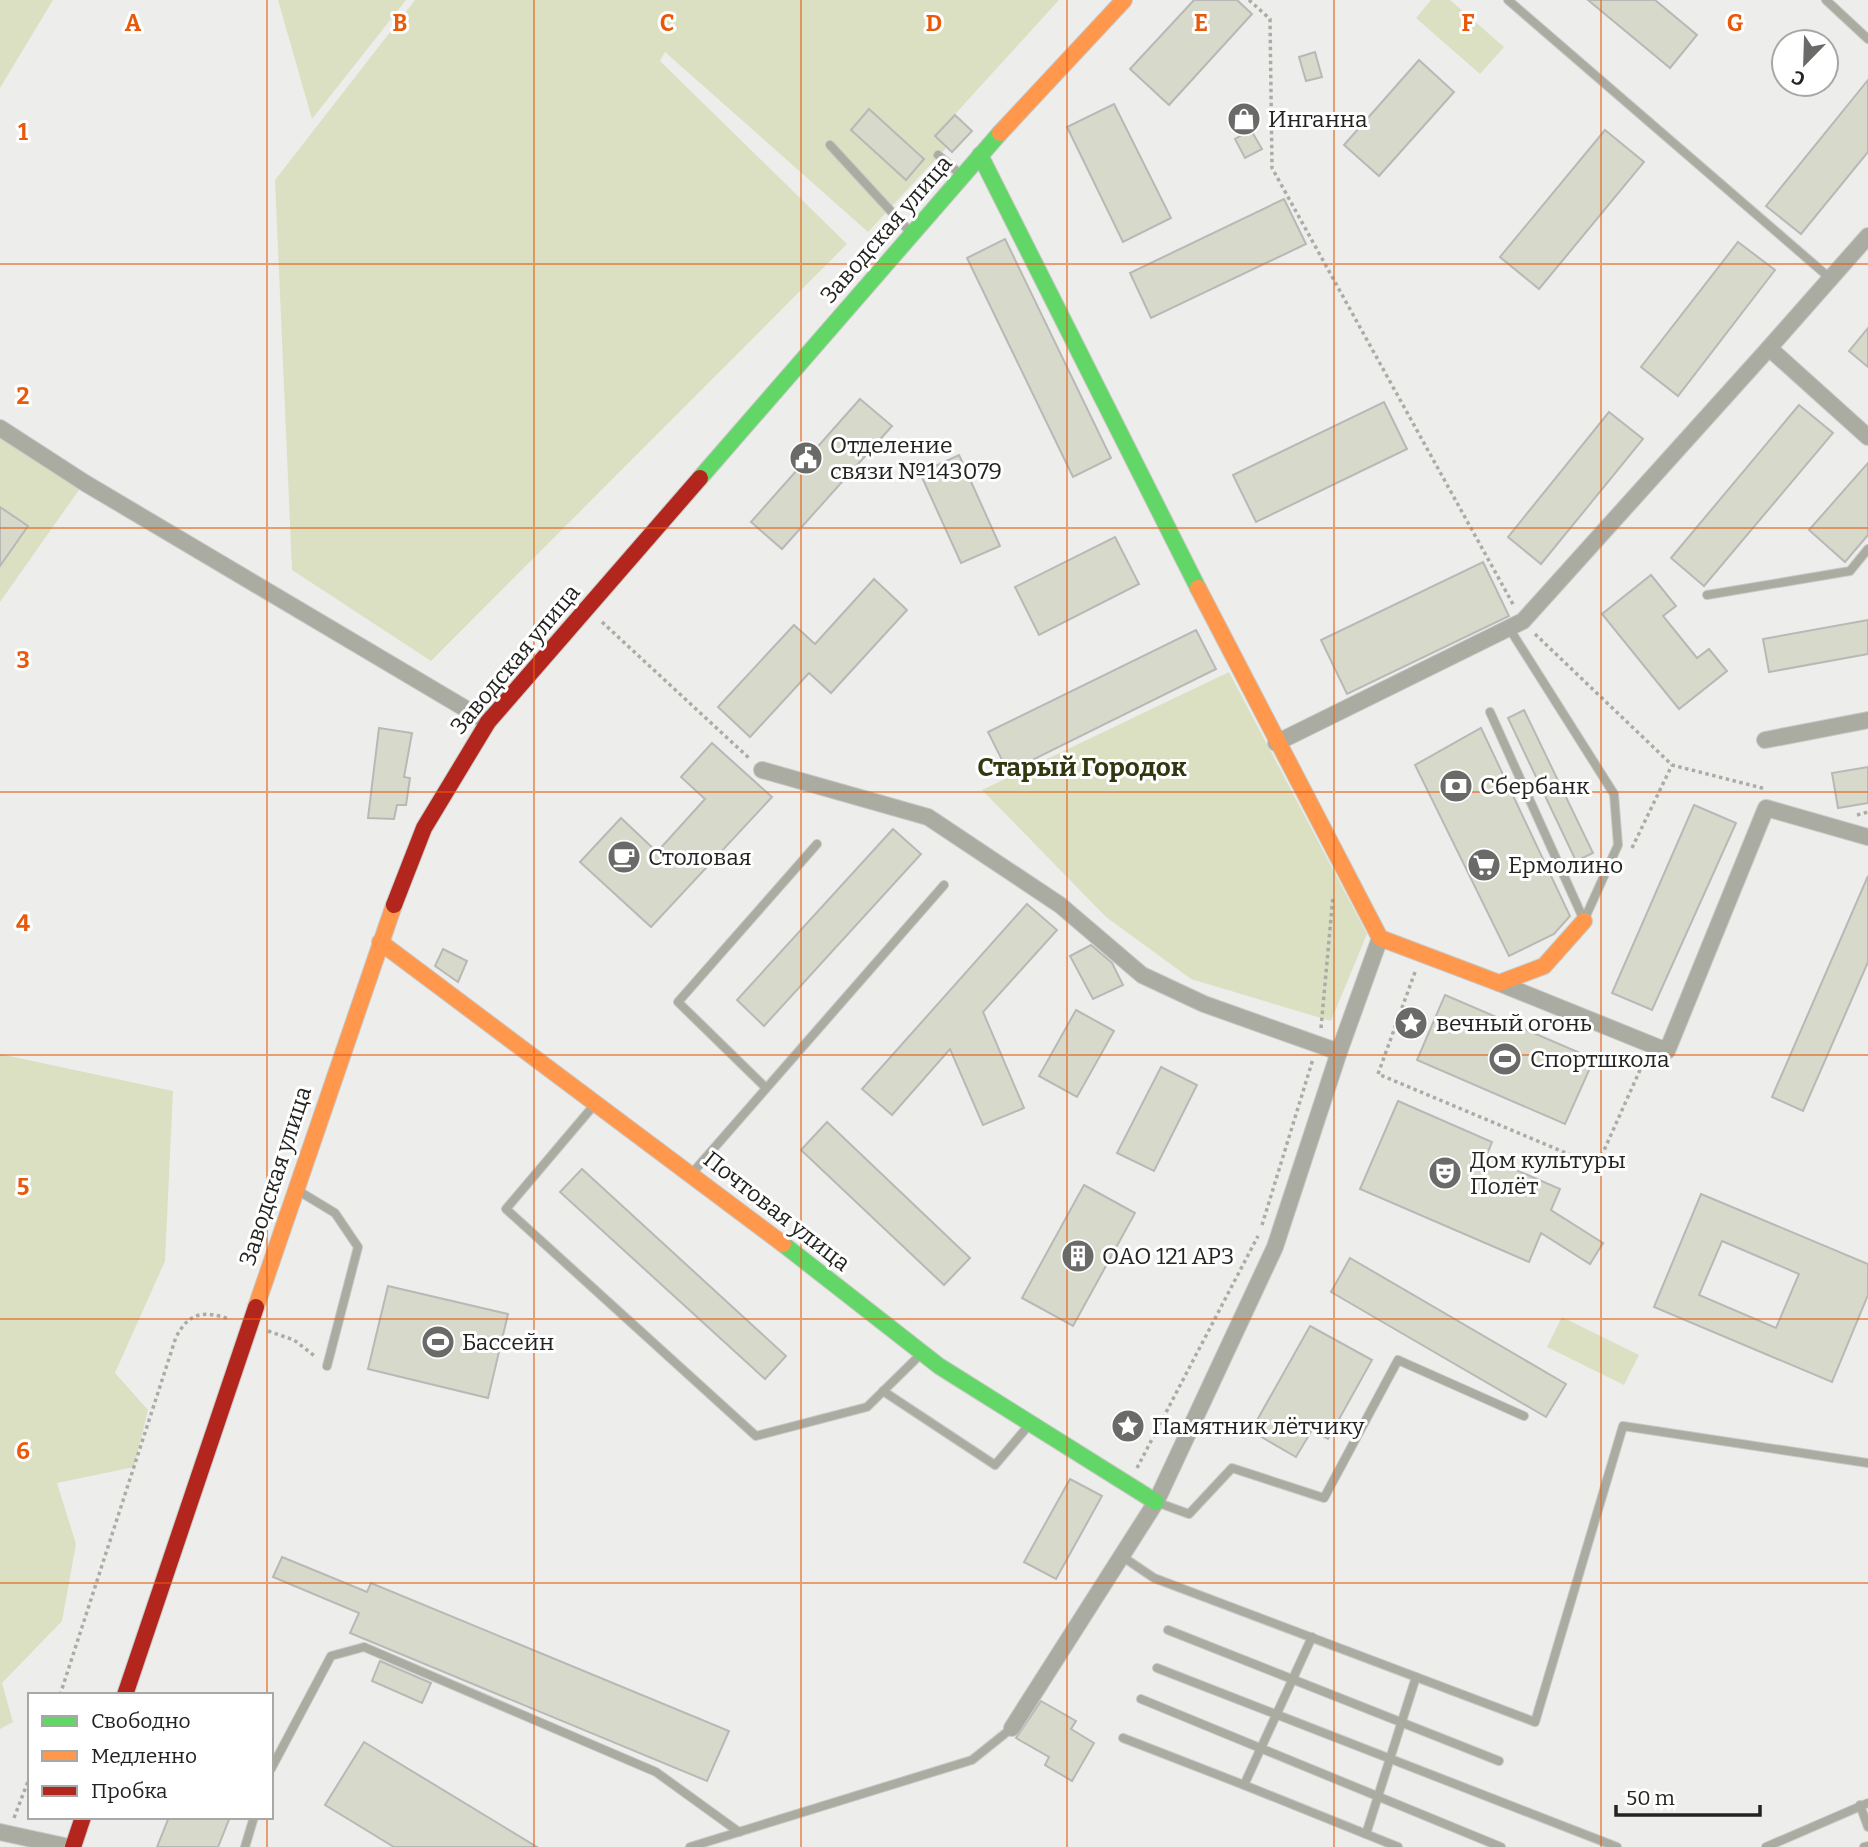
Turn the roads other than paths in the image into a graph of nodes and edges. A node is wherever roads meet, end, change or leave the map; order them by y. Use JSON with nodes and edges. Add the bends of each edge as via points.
{"nodes":[{"id":1,"x":1124,"y":0,"type":"edge"},
{"id":2,"x":1508,"y":0,"type":"edge"},
{"id":3,"x":1826,"y":0,"type":"edge"},
{"id":4,"x":1868,"y":39,"type":"edge"},
{"id":5,"x":830,"y":145,"type":"dead end"},
{"id":6,"x":938,"y":155,"type":"dead end"},
{"id":7,"x":980,"y":155,"type":"junction"},
{"id":8,"x":962,"y":176,"type":"junction"},
{"id":9,"x":912,"y":234,"type":"junction"},
{"id":10,"x":1868,"y":236,"type":"edge"},
{"id":11,"x":1831,"y":279,"type":"junction"},
{"id":12,"x":1769,"y":348,"type":"junction"},
{"id":13,"x":0,"y":428,"type":"edge"},
{"id":14,"x":1868,"y":437,"type":"edge"},
{"id":15,"x":1868,"y":550,"type":"edge"},
{"id":16,"x":1707,"y":595,"type":"dead end"},
{"id":17,"x":1516,"y":625,"type":"junction"},
{"id":18,"x":1490,"y":712,"type":"dead end"},
{"id":19,"x":1868,"y":720,"type":"edge"},
{"id":20,"x":488,"y":722,"type":"junction"},
{"id":21,"x":1765,"y":740,"type":"dead end"},
{"id":22,"x":1276,"y":743,"type":"junction"},
{"id":23,"x":762,"y":770,"type":"road end"},
{"id":24,"x":1868,"y":837,"type":"edge"},
{"id":25,"x":817,"y":844,"type":"dead end"},
{"id":26,"x":944,"y":886,"type":"dead end"},
{"id":27,"x":1584,"y":921,"type":"junction"},
{"id":28,"x":1380,"y":938,"type":"junction"},
{"id":29,"x":380,"y":942,"type":"junction"},
{"id":30,"x":1499,"y":983,"type":"junction"},
{"id":31,"x":1339,"y":1052,"type":"junction"},
{"id":32,"x":766,"y":1088,"type":"junction"},
{"id":33,"x":597,"y":1102,"type":"junction"},
{"id":34,"x":692,"y":1173,"type":"junction"},
{"id":35,"x":294,"y":1189,"type":"junction"},
{"id":36,"x":922,"y":1353,"type":"junction"},
{"id":37,"x":327,"y":1366,"type":"road end"},
{"id":38,"x":883,"y":1391,"type":"junction"},
{"id":39,"x":1524,"y":1416,"type":"dead end"},
{"id":40,"x":1030,"y":1423,"type":"junction"},
{"id":41,"x":1868,"y":1463,"type":"edge"},
{"id":42,"x":1156,"y":1502,"type":"junction"},
{"id":43,"x":1123,"y":1557,"type":"junction"},
{"id":44,"x":1168,"y":1630,"type":"dead end"},
{"id":45,"x":1312,"y":1637,"type":"junction"},
{"id":46,"x":1157,"y":1668,"type":"dead end"},
{"id":47,"x":1416,"y":1677,"type":"junction"},
{"id":48,"x":1293,"y":1680,"type":"junction"},
{"id":49,"x":126,"y":1693,"type":"edge"},
{"id":50,"x":1141,"y":1699,"type":"dead end"},
{"id":51,"x":1276,"y":1715,"type":"junction"},
{"id":52,"x":1401,"y":1723,"type":"junction"},
{"id":53,"x":1012,"y":1728,"type":"joint"},
{"id":54,"x":1123,"y":1738,"type":"dead end"},
{"id":55,"x":1261,"y":1748,"type":"junction"},
{"id":56,"x":1390,"y":1759,"type":"junction"},
{"id":57,"x":1499,"y":1761,"type":"dead end"},
{"id":58,"x":273,"y":1765,"type":"edge"},
{"id":59,"x":1244,"y":1785,"type":"junction"},
{"id":60,"x":1378,"y":1797,"type":"junction"},
{"id":61,"x":1864,"y":1804,"type":"edge"},
{"id":62,"x":82,"y":1819,"type":"edge"},
{"id":63,"x":253,"y":1819,"type":"edge"},
{"id":64,"x":1868,"y":1828,"type":"edge"},
{"id":65,"x":739,"y":1832,"type":"junction"},
{"id":66,"x":4,"y":1833,"type":"edge"},
{"id":67,"x":1366,"y":1834,"type":"junction"},
{"id":68,"x":71,"y":1847,"type":"edge"},
{"id":69,"x":245,"y":1847,"type":"edge"},
{"id":70,"x":690,"y":1847,"type":"edge"},
{"id":71,"x":1398,"y":1847,"type":"edge"},
{"id":72,"x":1502,"y":1847,"type":"edge"},
{"id":73,"x":1617,"y":1847,"type":"edge"},
{"id":74,"x":1766,"y":1847,"type":"edge"}],
"edges":[{"from":1,"to":7,"type":"street","name":"Заводская улица"},
{"from":2,"to":11,"type":"lane"},
{"from":3,"to":4,"type":"lane"},
{"from":5,"to":9,"type":"lane"},
{"from":6,"to":8,"type":"lane"},
{"from":7,"to":8,"type":"street","name":"Заводская улица"},
{"from":7,"to":22,"type":"street"},
{"from":8,"to":9,"type":"street","name":"Заводская улица"},
{"from":9,"to":20,"type":"street","name":"Заводская улица"},
{"from":10,"to":11,"type":"street"},
{"from":11,"to":12,"type":"street"},
{"from":12,"to":14,"type":"street"},
{"from":12,"to":17,"type":"street"},
{"from":13,"to":20,"type":"street"},
{"from":15,"to":16,"type":"lane","via":[[1850,571]]},
{"from":17,"to":22,"type":"street"},
{"from":17,"to":27,"type":"lane","via":[[1614,794],[1618,845]]},
{"from":18,"to":27,"type":"lane"},
{"from":19,"to":21,"type":"street"},
{"from":20,"to":29,"type":"street","name":"Заводская улица","via":[[424,828]]},
{"from":22,"to":28,"type":"street"},
{"from":23,"to":31,"type":"street","via":[[928,817],[1060,905],[1142,975],[1204,1004]]},
{"from":24,"to":30,"type":"street","via":[[1766,808],[1667,1051]]},
{"from":25,"to":32,"type":"lane","via":[[678,1002]]},
{"from":26,"to":32,"type":"lane"},
{"from":27,"to":30,"type":"street","via":[[1544,965]]},
{"from":28,"to":30,"type":"street"},
{"from":28,"to":31,"type":"street"},
{"from":29,"to":33,"type":"street","name":"Почтовая улица"},
{"from":29,"to":35,"type":"street","name":"Заводская улица"},
{"from":31,"to":42,"type":"street","via":[[1275,1247]]},
{"from":32,"to":34,"type":"lane"},
{"from":33,"to":34,"type":"street","name":"Почтовая улица"},
{"from":33,"to":38,"type":"lane","via":[[506,1209],[756,1436],[867,1407]]},
{"from":34,"to":36,"type":"street","name":"Почтовая улица"},
{"from":35,"to":37,"type":"lane","via":[[335,1213],[358,1247]]},
{"from":35,"to":49,"type":"street","name":"Заводская улица"},
{"from":36,"to":38,"type":"lane"},
{"from":36,"to":40,"type":"street","name":"Почтовая улица"},
{"from":38,"to":40,"type":"lane","via":[[995,1465]]},
{"from":39,"to":42,"type":"lane","via":[[1398,1360],[1324,1498],[1232,1468],[1189,1514]]},
{"from":40,"to":42,"type":"street","name":"Почтовая улица"},
{"from":41,"to":47,"type":"lane","via":[[1623,1426],[1535,1723]]},
{"from":42,"to":43,"type":"street"},
{"from":43,"to":45,"type":"lane","via":[[1154,1578]]},
{"from":43,"to":53,"type":"street"},
{"from":44,"to":48,"type":"lane"},
{"from":45,"to":47,"type":"lane"},
{"from":45,"to":48,"type":"lane"},
{"from":46,"to":51,"type":"lane"},
{"from":47,"to":52,"type":"lane"},
{"from":48,"to":51,"type":"lane"},
{"from":48,"to":52,"type":"lane"},
{"from":50,"to":55,"type":"lane"},
{"from":51,"to":55,"type":"lane"},
{"from":51,"to":56,"type":"lane"},
{"from":52,"to":56,"type":"lane"},
{"from":52,"to":57,"type":"lane"},
{"from":53,"to":65,"type":"lane","via":[[972,1760]]},
{"from":54,"to":59,"type":"lane"},
{"from":55,"to":59,"type":"lane"},
{"from":55,"to":60,"type":"lane"},
{"from":56,"to":60,"type":"lane"},
{"from":56,"to":73,"type":"lane"},
{"from":58,"to":65,"type":"lane","via":[[331,1656],[363,1647],[656,1772]]},
{"from":59,"to":67,"type":"lane"},
{"from":60,"to":67,"type":"lane"},
{"from":60,"to":72,"type":"lane"},
{"from":61,"to":64,"type":"lane"},
{"from":61,"to":74,"type":"lane"},
{"from":62,"to":68,"type":"street"},
{"from":63,"to":69,"type":"lane"},
{"from":65,"to":70,"type":"lane"},
{"from":66,"to":68,"type":"street"},
{"from":67,"to":71,"type":"lane"}]}
